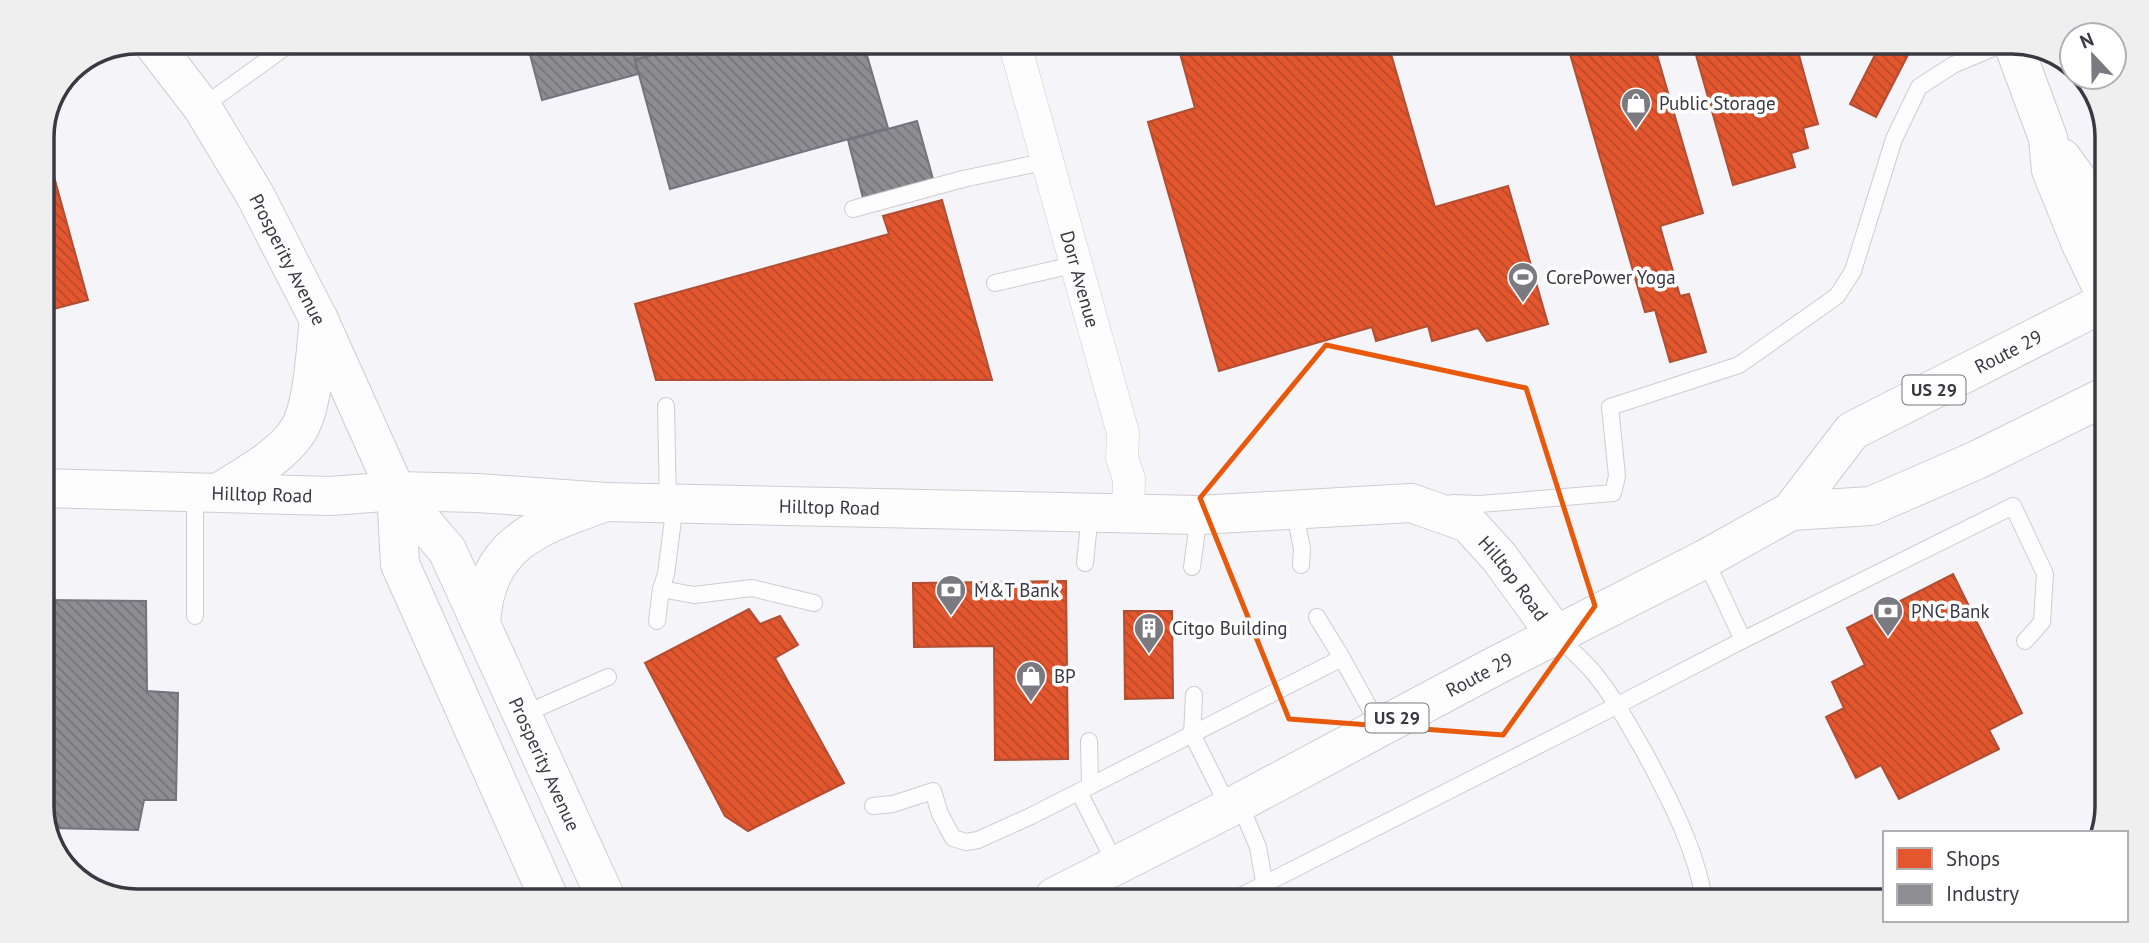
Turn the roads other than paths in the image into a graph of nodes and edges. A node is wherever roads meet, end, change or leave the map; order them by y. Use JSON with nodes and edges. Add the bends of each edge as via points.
{"nodes":[{"id":1,"x":161,"y":54,"type":"edge"},
{"id":2,"x":276,"y":54,"type":"edge"},
{"id":3,"x":1018,"y":54,"type":"edge"},
{"id":4,"x":1979,"y":54,"type":"edge"},
{"id":5,"x":2017,"y":55,"type":"edge"},
{"id":6,"x":202,"y":107,"type":"junction"},
{"id":7,"x":1048,"y":161,"type":"junction"},
{"id":8,"x":853,"y":209,"type":"dead end"},
{"id":9,"x":2094,"y":231,"type":"edge"},
{"id":10,"x":1076,"y":264,"type":"junction"},
{"id":11,"x":995,"y":283,"type":"dead end"},
{"id":12,"x":2095,"y":307,"type":"edge"},
{"id":13,"x":319,"y":320,"type":"junction"},
{"id":14,"x":2095,"y":401,"type":"edge"},
{"id":15,"x":666,"y":406,"type":"dead end"},
{"id":16,"x":54,"y":488,"type":"edge"},
{"id":17,"x":207,"y":491,"type":"junction"},
{"id":18,"x":396,"y":491,"type":"junction"},
{"id":19,"x":606,"y":502,"type":"junction"},
{"id":20,"x":1411,"y":503,"type":"junction"},
{"id":21,"x":672,"y":504,"type":"junction"},
{"id":22,"x":1294,"y":510,"type":"junction"},
{"id":23,"x":1791,"y":512,"type":"junction"},
{"id":24,"x":1090,"y":513,"type":"junction"},
{"id":25,"x":1128,"y":514,"type":"junction"},
{"id":26,"x":1199,"y":515,"type":"junction"},
{"id":27,"x":1705,"y":559,"type":"junction"},
{"id":28,"x":1085,"y":563,"type":"dead end"},
{"id":29,"x":1301,"y":565,"type":"dead end"},
{"id":30,"x":1192,"y":567,"type":"dead end"},
{"id":31,"x":661,"y":589,"type":"junction"},
{"id":32,"x":814,"y":603,"type":"dead end"},
{"id":33,"x":195,"y":616,"type":"dead end"},
{"id":34,"x":1317,"y":617,"type":"dead end"},
{"id":35,"x":657,"y":621,"type":"dead end"},
{"id":36,"x":481,"y":623,"type":"junction"},
{"id":37,"x":1556,"y":635,"type":"junction"},
{"id":38,"x":1743,"y":640,"type":"junction"},
{"id":39,"x":2025,"y":641,"type":"dead end"},
{"id":40,"x":1342,"y":658,"type":"junction"},
{"id":41,"x":608,"y":677,"type":"dead end"},
{"id":42,"x":1194,"y":695,"type":"dead end"},
{"id":43,"x":1618,"y":705,"type":"junction"},
{"id":44,"x":522,"y":715,"type":"junction"},
{"id":45,"x":1380,"y":727,"type":"junction"},
{"id":46,"x":1192,"y":734,"type":"junction"},
{"id":47,"x":1089,"y":741,"type":"dead end"},
{"id":48,"x":1084,"y":789,"type":"junction"},
{"id":49,"x":1234,"y":805,"type":"junction"},
{"id":50,"x":873,"y":806,"type":"dead end"},
{"id":51,"x":1116,"y":865,"type":"junction"},
{"id":52,"x":545,"y":889,"type":"edge"},
{"id":53,"x":601,"y":889,"type":"edge"},
{"id":54,"x":1070,"y":889,"type":"edge"},
{"id":55,"x":1265,"y":889,"type":"edge"},
{"id":56,"x":1269,"y":889,"type":"edge"},
{"id":57,"x":1702,"y":889,"type":"edge"}],
"edges":[{"from":1,"to":6,"type":"main road","name":"Prosperity Avenue"},
{"from":2,"to":6,"type":"lane"},
{"from":3,"to":7,"type":"street","name":"Dorr Avenue"},
{"from":4,"to":20,"type":"lane","via":[[1919,87],[1894,139],[1853,271],[1837,296],[1739,365],[1610,407],[1617,476],[1613,493],[1480,504]]},
{"from":5,"to":9,"type":"main road","via":[[2048,138],[2051,170]]},
{"from":6,"to":13,"type":"main road","name":"Prosperity Avenue","via":[[256,195]]},
{"from":7,"to":8,"type":"lane"},
{"from":7,"to":10,"type":"street","name":"Dorr Avenue"},
{"from":10,"to":11,"type":"lane"},
{"from":10,"to":25,"type":"street","name":"Dorr Avenue","via":[[1123,433]]},
{"from":12,"to":23,"type":"main road","name":"Route 29","number":"US 29","via":[[1852,431]]},
{"from":13,"to":17,"type":"main road","via":[[310,393],[298,432],[275,454]]},
{"from":13,"to":18,"type":"main road","name":"Prosperity Avenue"},
{"from":14,"to":23,"type":"main road","name":"Route 29","number":"US 29","via":[[1871,506]]},
{"from":15,"to":21,"type":"lane"},
{"from":16,"to":17,"type":"main road","name":"Hilltop Road"},
{"from":17,"to":18,"type":"main road","name":"Hilltop Road","via":[[331,496]]},
{"from":17,"to":33,"type":"lane"},
{"from":18,"to":19,"type":"main road","name":"Hilltop Road"},
{"from":18,"to":36,"type":"main road","name":"Prosperity Avenue","via":[[447,550]]},
{"from":18,"to":52,"type":"main road","name":"Prosperity Avenue","via":[[400,564]]},
{"from":19,"to":21,"type":"main road","name":"Hilltop Road"},
{"from":19,"to":36,"type":"main road","via":[[538,530],[505,555],[487,583]]},
{"from":20,"to":22,"type":"main road","name":"Hilltop Road"},
{"from":20,"to":37,"type":"main road","name":"Hilltop Road","via":[[1468,523]]},
{"from":21,"to":24,"type":"main road","name":"Hilltop Road"},
{"from":21,"to":31,"type":"lane"},
{"from":22,"to":26,"type":"main road","name":"Hilltop Road"},
{"from":22,"to":29,"type":"lane"},
{"from":23,"to":27,"type":"main road","name":"Route 29","number":"US 29"},
{"from":24,"to":25,"type":"main road","name":"Hilltop Road"},
{"from":24,"to":28,"type":"lane"},
{"from":25,"to":26,"type":"main road","name":"Hilltop Road"},
{"from":26,"to":30,"type":"lane"},
{"from":27,"to":37,"type":"main road","name":"Route 29","number":"US 29"},
{"from":27,"to":38,"type":"lane"},
{"from":31,"to":32,"type":"lane","via":[[694,595],[752,588]]},
{"from":31,"to":35,"type":"lane"},
{"from":34,"to":40,"type":"lane"},
{"from":36,"to":44,"type":"main road","name":"Prosperity Avenue"},
{"from":37,"to":43,"type":"lane","via":[[1593,671]]},
{"from":37,"to":45,"type":"main road","name":"Route 29","number":"US 29"},
{"from":38,"to":39,"type":"lane","via":[[2013,506],[2045,574],[2042,622]]},
{"from":38,"to":43,"type":"lane"},
{"from":40,"to":45,"type":"lane"},
{"from":40,"to":46,"type":"lane"},
{"from":41,"to":44,"type":"lane"},
{"from":42,"to":46,"type":"lane"},
{"from":43,"to":56,"type":"lane"},
{"from":43,"to":57,"type":"lane","via":[[1679,823]]},
{"from":44,"to":53,"type":"main road","name":"Prosperity Avenue"},
{"from":45,"to":49,"type":"main road","name":"Route 29","number":"US 29"},
{"from":46,"to":48,"type":"lane"},
{"from":46,"to":49,"type":"lane"},
{"from":47,"to":48,"type":"lane"},
{"from":48,"to":50,"type":"lane","via":[[966,842],[953,838],[933,790]]},
{"from":48,"to":51,"type":"lane"},
{"from":49,"to":51,"type":"main road","name":"Route 29","number":"US 29"},
{"from":49,"to":55,"type":"lane","via":[[1258,848]]},
{"from":51,"to":54,"type":"main road","name":"Route 29","number":"US 29"}]}
